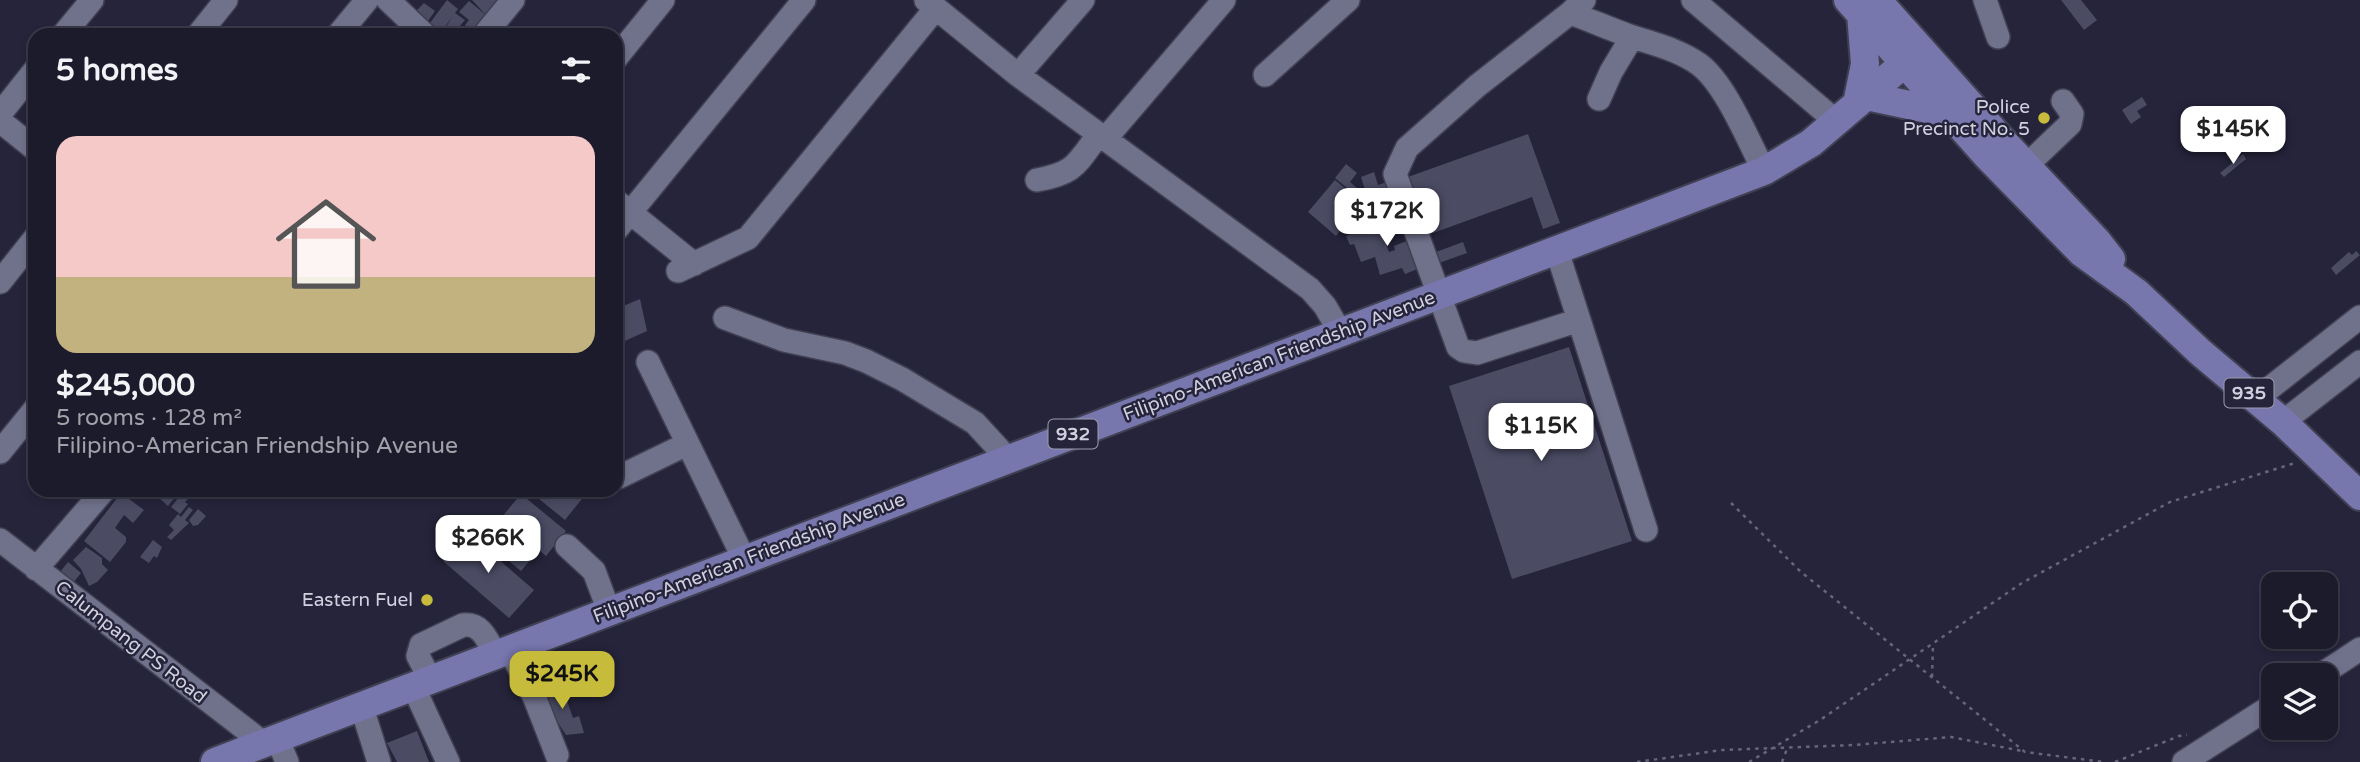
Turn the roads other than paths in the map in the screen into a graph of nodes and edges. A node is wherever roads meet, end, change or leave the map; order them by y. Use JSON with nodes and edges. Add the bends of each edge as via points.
{"nodes":[{"id":1,"x":92,"y":0,"type":"edge"},
{"id":2,"x":226,"y":0,"type":"edge"},
{"id":3,"x":367,"y":0,"type":"edge"},
{"id":4,"x":388,"y":0,"type":"edge"},
{"id":5,"x":513,"y":0,"type":"edge"},
{"id":6,"x":663,"y":0,"type":"edge"},
{"id":7,"x":804,"y":0,"type":"edge"},
{"id":8,"x":1083,"y":0,"type":"edge"},
{"id":9,"x":1224,"y":0,"type":"edge"},
{"id":10,"x":1348,"y":0,"type":"edge"},
{"id":11,"x":1693,"y":0,"type":"edge"},
{"id":12,"x":1985,"y":0,"type":"edge"},
{"id":13,"x":931,"y":4,"type":"edge"},
{"id":14,"x":1862,"y":5,"type":"edge"},
{"id":15,"x":1577,"y":6,"type":"edge"},
{"id":16,"x":69,"y":28,"type":"edge"},
{"id":17,"x":204,"y":28,"type":"edge"},
{"id":18,"x":344,"y":28,"type":"edge"},
{"id":19,"x":418,"y":28,"type":"edge"},
{"id":20,"x":490,"y":28,"type":"edge"},
{"id":21,"x":1632,"y":37,"type":"junction"},
{"id":22,"x":1998,"y":37,"type":"dead end"},
{"id":23,"x":623,"y":49,"type":"edge"},
{"id":24,"x":1913,"y":56,"type":"junction"},
{"id":25,"x":1017,"y":75,"type":"junction"},
{"id":26,"x":1265,"y":75,"type":"dead end"},
{"id":27,"x":28,"y":79,"type":"edge"},
{"id":28,"x":1599,"y":99,"type":"dead end"},
{"id":29,"x":2063,"y":101,"type":"dead end"},
{"id":30,"x":1854,"y":108,"type":"junction"},
{"id":31,"x":0,"y":114,"type":"edge"},
{"id":32,"x":1951,"y":114,"type":"junction"},
{"id":33,"x":0,"y":121,"type":"edge"},
{"id":34,"x":1102,"y":136,"type":"junction"},
{"id":35,"x":28,"y":143,"type":"edge"},
{"id":36,"x":2026,"y":166,"type":"junction"},
{"id":37,"x":1764,"y":172,"type":"junction"},
{"id":38,"x":1037,"y":180,"type":"dead end"},
{"id":39,"x":623,"y":213,"type":"edge"},
{"id":40,"x":623,"y":217,"type":"edge"},
{"id":41,"x":28,"y":247,"type":"edge"},
{"id":42,"x":1557,"y":251,"type":"junction"},
{"id":43,"x":0,"y":282,"type":"edge"},
{"id":44,"x":2136,"y":292,"type":"junction"},
{"id":45,"x":1440,"y":295,"type":"junction"},
{"id":46,"x":2360,"y":317,"type":"edge"},
{"id":47,"x":725,"y":318,"type":"dead end"},
{"id":48,"x":1579,"y":320,"type":"junction"},
{"id":49,"x":1340,"y":332,"type":"junction"},
{"id":50,"x":648,"y":362,"type":"dead end"},
{"id":51,"x":2360,"y":362,"type":"edge"},
{"id":52,"x":2256,"y":399,"type":"junction"},
{"id":53,"x":28,"y":418,"type":"edge"},
{"id":54,"x":2283,"y":422,"type":"junction"},
{"id":55,"x":687,"y":444,"type":"junction"},
{"id":56,"x":0,"y":452,"type":"edge"},
{"id":57,"x":1008,"y":459,"type":"junction"},
{"id":58,"x":623,"y":475,"type":"edge"},
{"id":59,"x":2360,"y":496,"type":"edge"},
{"id":60,"x":98,"y":497,"type":"edge"},
{"id":61,"x":1646,"y":530,"type":"dead end"},
{"id":62,"x":0,"y":540,"type":"edge"},
{"id":63,"x":566,"y":546,"type":"dead end"},
{"id":64,"x":745,"y":561,"type":"junction"},
{"id":65,"x":36,"y":569,"type":"junction"},
{"id":66,"x":610,"y":611,"type":"junction"},
{"id":67,"x":2360,"y":649,"type":"edge"},
{"id":68,"x":502,"y":652,"type":"junction"},
{"id":69,"x":2338,"y":663,"type":"edge"},
{"id":70,"x":421,"y":682,"type":"junction"},
{"id":71,"x":361,"y":705,"type":"junction"},
{"id":72,"x":2261,"y":713,"type":"edge"},
{"id":73,"x":275,"y":747,"type":"edge"},
{"id":74,"x":557,"y":755,"type":"dead end"},
{"id":75,"x":215,"y":762,"type":"edge"},
{"id":76,"x":379,"y":762,"type":"edge"},
{"id":77,"x":448,"y":762,"type":"edge"},
{"id":78,"x":2184,"y":762,"type":"edge"}],
"edges":[{"from":1,"to":16,"type":"street"},
{"from":2,"to":17,"type":"street"},
{"from":3,"to":18,"type":"street"},
{"from":4,"to":19,"type":"street"},
{"from":5,"to":20,"type":"street"},
{"from":6,"to":23,"type":"street"},
{"from":7,"to":39,"type":"street"},
{"from":8,"to":25,"type":"street"},
{"from":9,"to":34,"type":"street"},
{"from":10,"to":26,"type":"street"},
{"from":11,"to":30,"type":"street"},
{"from":12,"to":22,"type":"street"},
{"from":13,"to":25,"type":"street"},
{"from":13,"to":40,"type":"street","via":[[748,238],[686,268]]},
{"from":14,"to":24,"type":"main road","number":"935"},
{"from":14,"to":30,"type":"main road","via":[[1865,64]]},
{"from":15,"to":21,"type":"street"},
{"from":15,"to":45,"type":"street","via":[[1477,86],[1407,148],[1399,163],[1395,174]]},
{"from":21,"to":28,"type":"street"},
{"from":21,"to":37,"type":"street","via":[[1658,44],[1699,65],[1714,80]]},
{"from":24,"to":30,"type":"main road","name":"Filipino-American Friendship Avenue","number":"932"},
{"from":24,"to":32,"type":"main road","number":"935"},
{"from":24,"to":36,"type":"main road","number":"935"},
{"from":25,"to":34,"type":"street"},
{"from":27,"to":31,"type":"street"},
{"from":29,"to":36,"type":"street","via":[[2072,114],[2070,124]]},
{"from":30,"to":32,"type":"main road"},
{"from":30,"to":37,"type":"main road","name":"Filipino-American Friendship Avenue","number":"932"},
{"from":32,"to":44,"type":"main road","number":"935","via":[[2082,253]]},
{"from":33,"to":35,"type":"street"},
{"from":34,"to":38,"type":"street","via":[[1074,167],[1059,177]]},
{"from":34,"to":49,"type":"street","via":[[1310,289]]},
{"from":36,"to":44,"type":"main road","number":"935","via":[[2097,241]]},
{"from":37,"to":42,"type":"main road","name":"Filipino-American Friendship Avenue","number":"932"},
{"from":41,"to":43,"type":"street"},
{"from":42,"to":45,"type":"main road","name":"Filipino-American Friendship Avenue","number":"932"},
{"from":42,"to":48,"type":"street"},
{"from":44,"to":52,"type":"main road","number":"935"},
{"from":45,"to":48,"type":"street","via":[[1458,347],[1470,353]]},
{"from":45,"to":49,"type":"main road","name":"Filipino-American Friendship Avenue","number":"932"},
{"from":46,"to":52,"type":"street"},
{"from":47,"to":57,"type":"street","via":[[784,340],[866,360],[975,423]]},
{"from":48,"to":61,"type":"street"},
{"from":49,"to":57,"type":"main road","name":"Filipino-American Friendship Avenue","number":"932"},
{"from":50,"to":55,"type":"street"},
{"from":51,"to":54,"type":"street"},
{"from":52,"to":54,"type":"main road","number":"935"},
{"from":53,"to":56,"type":"street"},
{"from":54,"to":59,"type":"main road","number":"935"},
{"from":55,"to":58,"type":"street"},
{"from":55,"to":64,"type":"street"},
{"from":57,"to":64,"type":"main road","name":"Filipino-American Friendship Avenue","number":"932"},
{"from":60,"to":65,"type":"street"},
{"from":62,"to":65,"type":"street","name":"Calumpang PS Road"},
{"from":63,"to":66,"type":"street","via":[[594,570]]},
{"from":64,"to":66,"type":"main road","name":"Filipino-American Friendship Avenue","number":"932"},
{"from":65,"to":73,"type":"street","name":"Calumpang PS Road"},
{"from":66,"to":68,"type":"main road","name":"Filipino-American Friendship Avenue","number":"932"},
{"from":67,"to":69,"type":"street"},
{"from":68,"to":70,"type":"main road","name":"Filipino-American Friendship Avenue","number":"932"},
{"from":68,"to":70,"type":"street","via":[[480,629],[463,625],[421,645]]},
{"from":68,"to":74,"type":"street","via":[[534,696]]},
{"from":70,"to":71,"type":"main road","name":"Filipino-American Friendship Avenue","number":"932"},
{"from":70,"to":77,"type":"street"},
{"from":71,"to":73,"type":"main road","name":"Filipino-American Friendship Avenue","number":"932"},
{"from":71,"to":76,"type":"street"},
{"from":72,"to":78,"type":"street"},
{"from":73,"to":75,"type":"main road","name":"Filipino-American Friendship Avenue","number":"932"}]}
